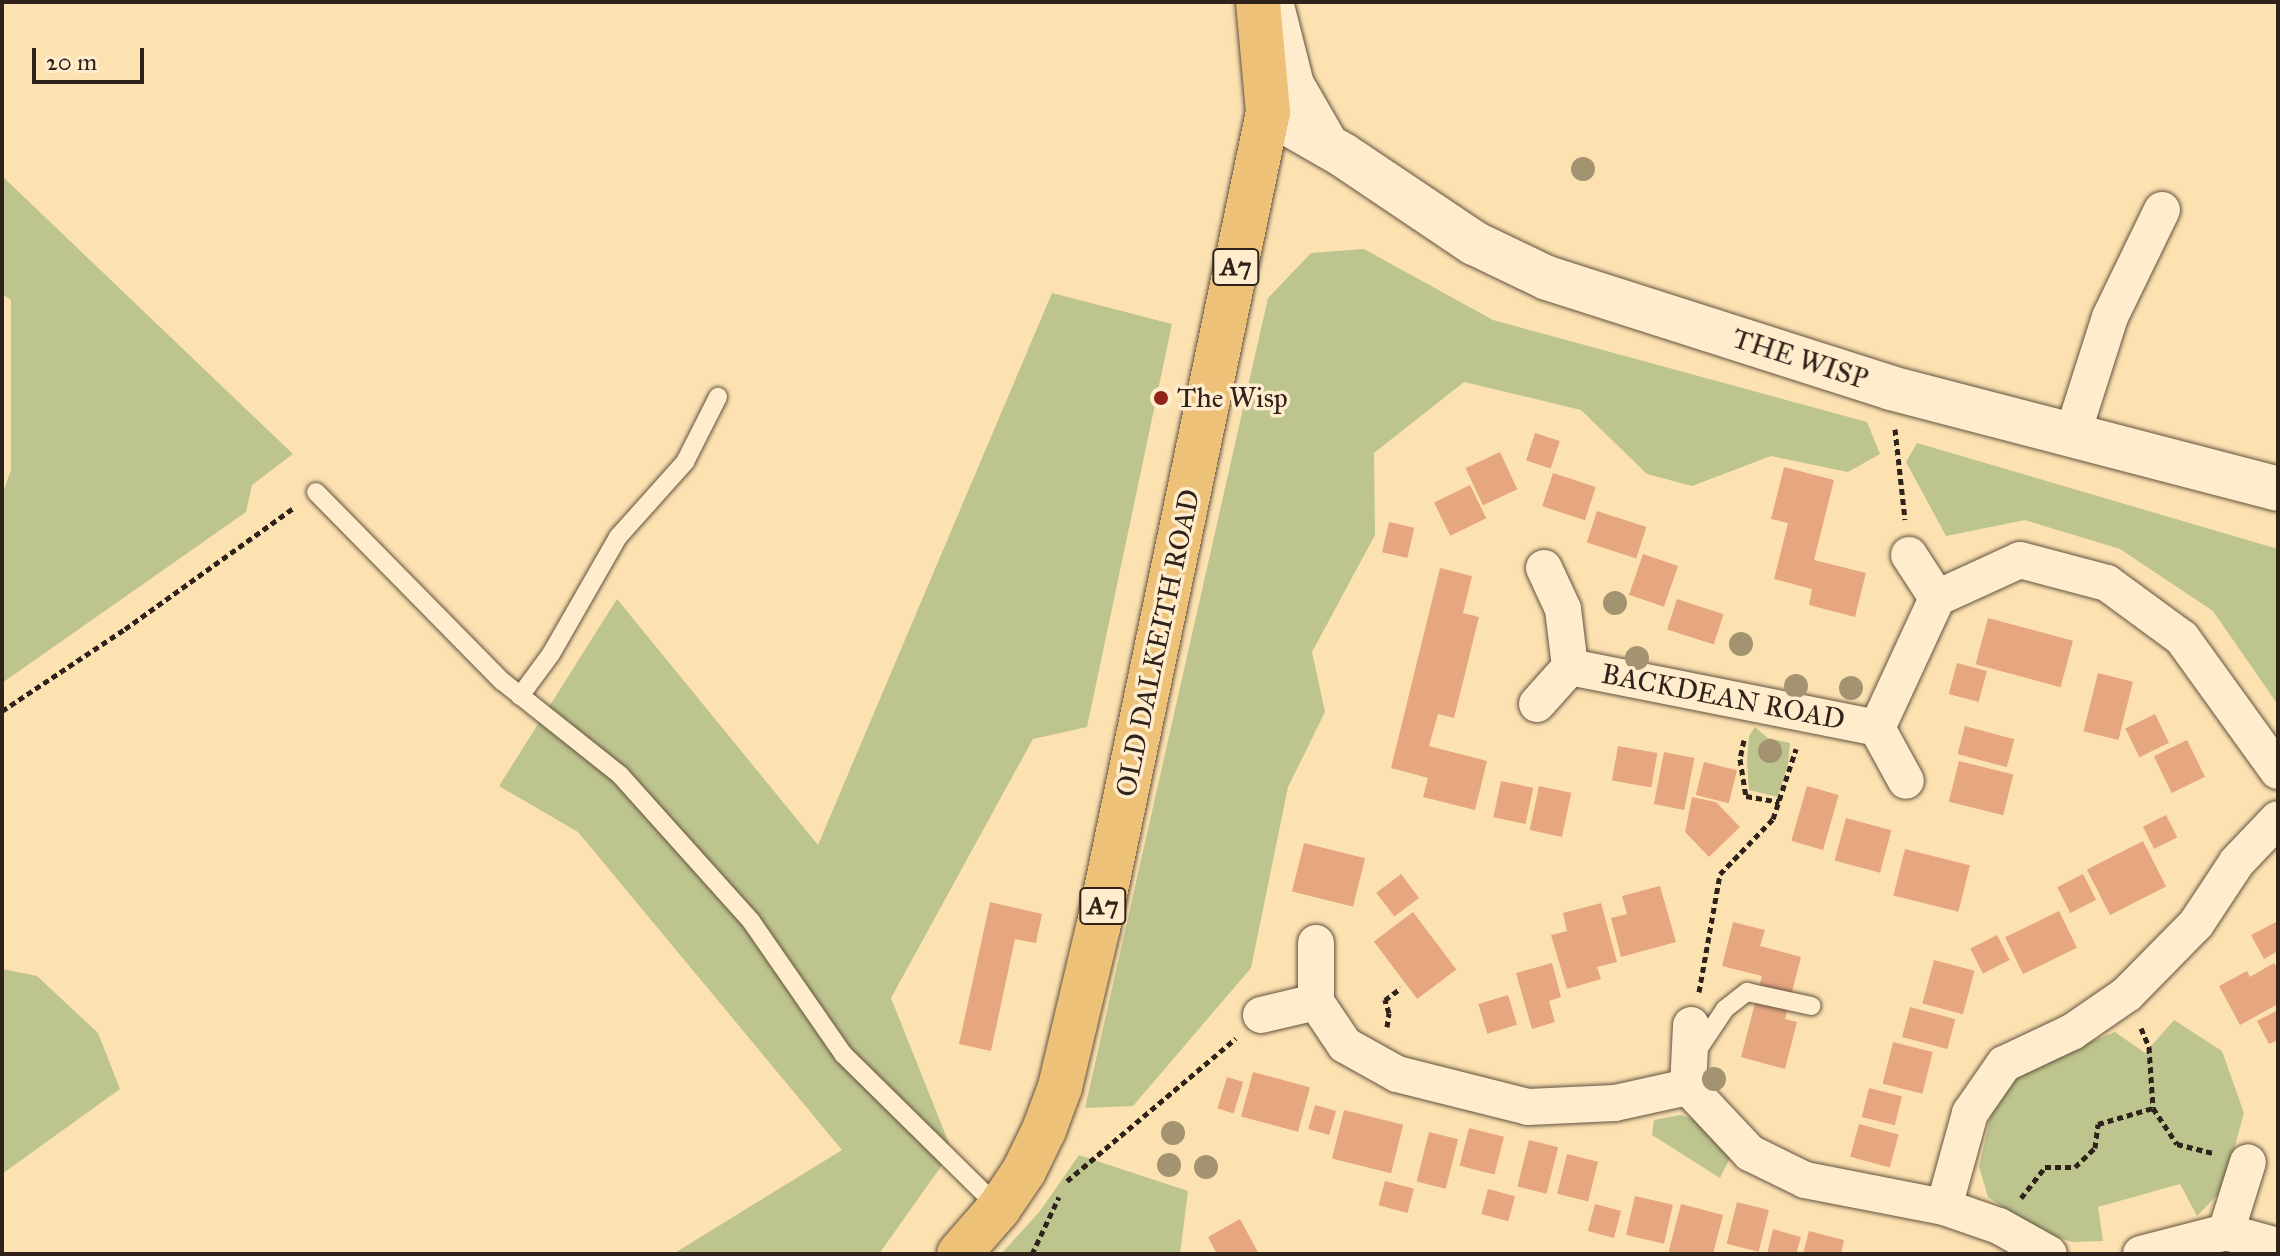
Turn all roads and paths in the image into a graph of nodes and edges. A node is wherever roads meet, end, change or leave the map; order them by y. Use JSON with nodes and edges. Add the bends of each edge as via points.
{"nodes":[{"id":1,"x":1258,"y":2,"type":"edge"},
{"id":2,"x":1271,"y":2,"type":"edge"},
{"id":3,"x":1268,"y":112,"type":"junction"},
{"id":4,"x":1327,"y":146,"type":"junction"},
{"id":5,"x":2162,"y":210,"type":"dead end"},
{"id":6,"x":1891,"y":388,"type":"junction"},
{"id":7,"x":718,"y":397,"type":"dead end"},
{"id":8,"x":2072,"y":436,"type":"junction"},
{"id":9,"x":2278,"y":489,"type":"edge"},
{"id":10,"x":316,"y":492,"type":"joint"},
{"id":11,"x":1909,"y":555,"type":"joint"},
{"id":12,"x":1544,"y":568,"type":"dead end"},
{"id":13,"x":1937,"y":598,"type":"junction"},
{"id":14,"x":1570,"y":667,"type":"junction"},
{"id":15,"x":520,"y":696,"type":"junction"},
{"id":16,"x":1750,"y":702,"type":"junction"},
{"id":17,"x":1537,"y":704,"type":"dead end"},
{"id":18,"x":2,"y":711,"type":"edge"},
{"id":19,"x":1801,"y":713,"type":"junction"},
{"id":20,"x":1877,"y":728,"type":"junction"},
{"id":21,"x":2278,"y":771,"type":"edge"},
{"id":22,"x":1906,"y":781,"type":"dead end"},
{"id":23,"x":1779,"y":802,"type":"junction"},
{"id":24,"x":2278,"y":819,"type":"edge"},
{"id":25,"x":1316,"y":943,"type":"dead end"},
{"id":26,"x":2127,"y":994,"type":"junction"},
{"id":27,"x":1316,"y":1002,"type":"junction"},
{"id":28,"x":1812,"y":1006,"type":"dead end"},
{"id":29,"x":1261,"y":1015,"type":"joint"},
{"id":30,"x":1691,"y":1025,"type":"joint"},
{"id":31,"x":1688,"y":1075,"type":"junction"},
{"id":32,"x":2153,"y":1108,"type":"junction"},
{"id":33,"x":2248,"y":1162,"type":"joint"},
{"id":34,"x":1944,"y":1207,"type":"junction"},
{"id":35,"x":999,"y":1208,"type":"junction"},
{"id":36,"x":1999,"y":1226,"type":"junction"},
{"id":37,"x":2226,"y":1232,"type":"junction"},
{"id":38,"x":2278,"y":1246,"type":"edge"},
{"id":39,"x":959,"y":1254,"type":"edge"},
{"id":40,"x":1032,"y":1254,"type":"edge"},
{"id":41,"x":2049,"y":1254,"type":"edge"},
{"id":42,"x":2141,"y":1254,"type":"edge"}],
"edges":[{"from":1,"to":3,"type":"main road","name":"OLD DALKEITH ROAD","number":"A7"},
{"from":2,"to":4,"type":"street","via":[[1292,85]]},
{"from":3,"to":4,"type":"street","name":"THE WISP"},
{"from":3,"to":35,"type":"main road","name":"OLD DALKEITH ROAD","number":"A7","via":[[1060,1087],[1024,1171]]},
{"from":4,"to":6,"type":"street","name":"THE WISP","via":[[1474,243],[1547,278]]},
{"from":5,"to":8,"type":"street","via":[[2110,317]]},
{"from":6,"to":8,"type":"street","name":"THE WISP"},
{"from":6,"to":11,"type":"path"},
{"from":7,"to":15,"type":"lane","via":[[685,462],[618,537],[551,654]]},
{"from":8,"to":9,"type":"street","name":"THE WISP"},
{"from":10,"to":15,"type":"lane"},
{"from":10,"to":18,"type":"path"},
{"from":11,"to":13,"type":"street"},
{"from":12,"to":14,"type":"street","name":"BACKDEAN ROAD","via":[[1563,609]]},
{"from":13,"to":20,"type":"street","name":"BACKDEAN ROAD"},
{"from":13,"to":21,"type":"street","via":[[2020,560],[2107,583],[2182,638]]},
{"from":14,"to":16,"type":"street","name":"BACKDEAN ROAD"},
{"from":14,"to":17,"type":"street","name":"BACKDEAN ROAD"},
{"from":15,"to":35,"type":"lane","via":[[620,775],[751,921],[843,1054]]},
{"from":16,"to":19,"type":"street","name":"BACKDEAN ROAD"},
{"from":16,"to":23,"type":"path","via":[[1740,759],[1746,796]]},
{"from":19,"to":20,"type":"street","name":"BACKDEAN ROAD"},
{"from":19,"to":23,"type":"path","via":[[1798,742]]},
{"from":20,"to":22,"type":"street","name":"BACKDEAN ROAD"},
{"from":23,"to":30,"type":"path","via":[[1773,819],[1720,874]]},
{"from":24,"to":26,"type":"street","via":[[2237,862],[2196,924]]},
{"from":25,"to":27,"type":"street"},
{"from":26,"to":32,"type":"path","via":[[2149,1047]]},
{"from":26,"to":34,"type":"street","via":[[2072,1032],[2004,1064],[1970,1113]]},
{"from":27,"to":29,"type":"street"},
{"from":27,"to":31,"type":"street","via":[[1345,1045],[1397,1074],[1528,1107],[1615,1103]]},
{"from":28,"to":31,"type":"lane","via":[[1747,992],[1725,1009]]},
{"from":29,"to":40,"type":"path","via":[[1066,1182]]},
{"from":30,"to":31,"type":"street"},
{"from":31,"to":34,"type":"street","via":[[1750,1153],[1805,1180]]},
{"from":32,"to":33,"type":"path","via":[[2177,1144]]},
{"from":32,"to":36,"type":"path","via":[[2098,1124],[2095,1148],[2075,1167],[2045,1167]]},
{"from":33,"to":37,"type":"street"},
{"from":34,"to":36,"type":"street"},
{"from":35,"to":39,"type":"main road","name":"OLD DALKEITH ROAD","number":"A7"},
{"from":36,"to":41,"type":"street"},
{"from":37,"to":38,"type":"street"},
{"from":37,"to":42,"type":"street"}]}
